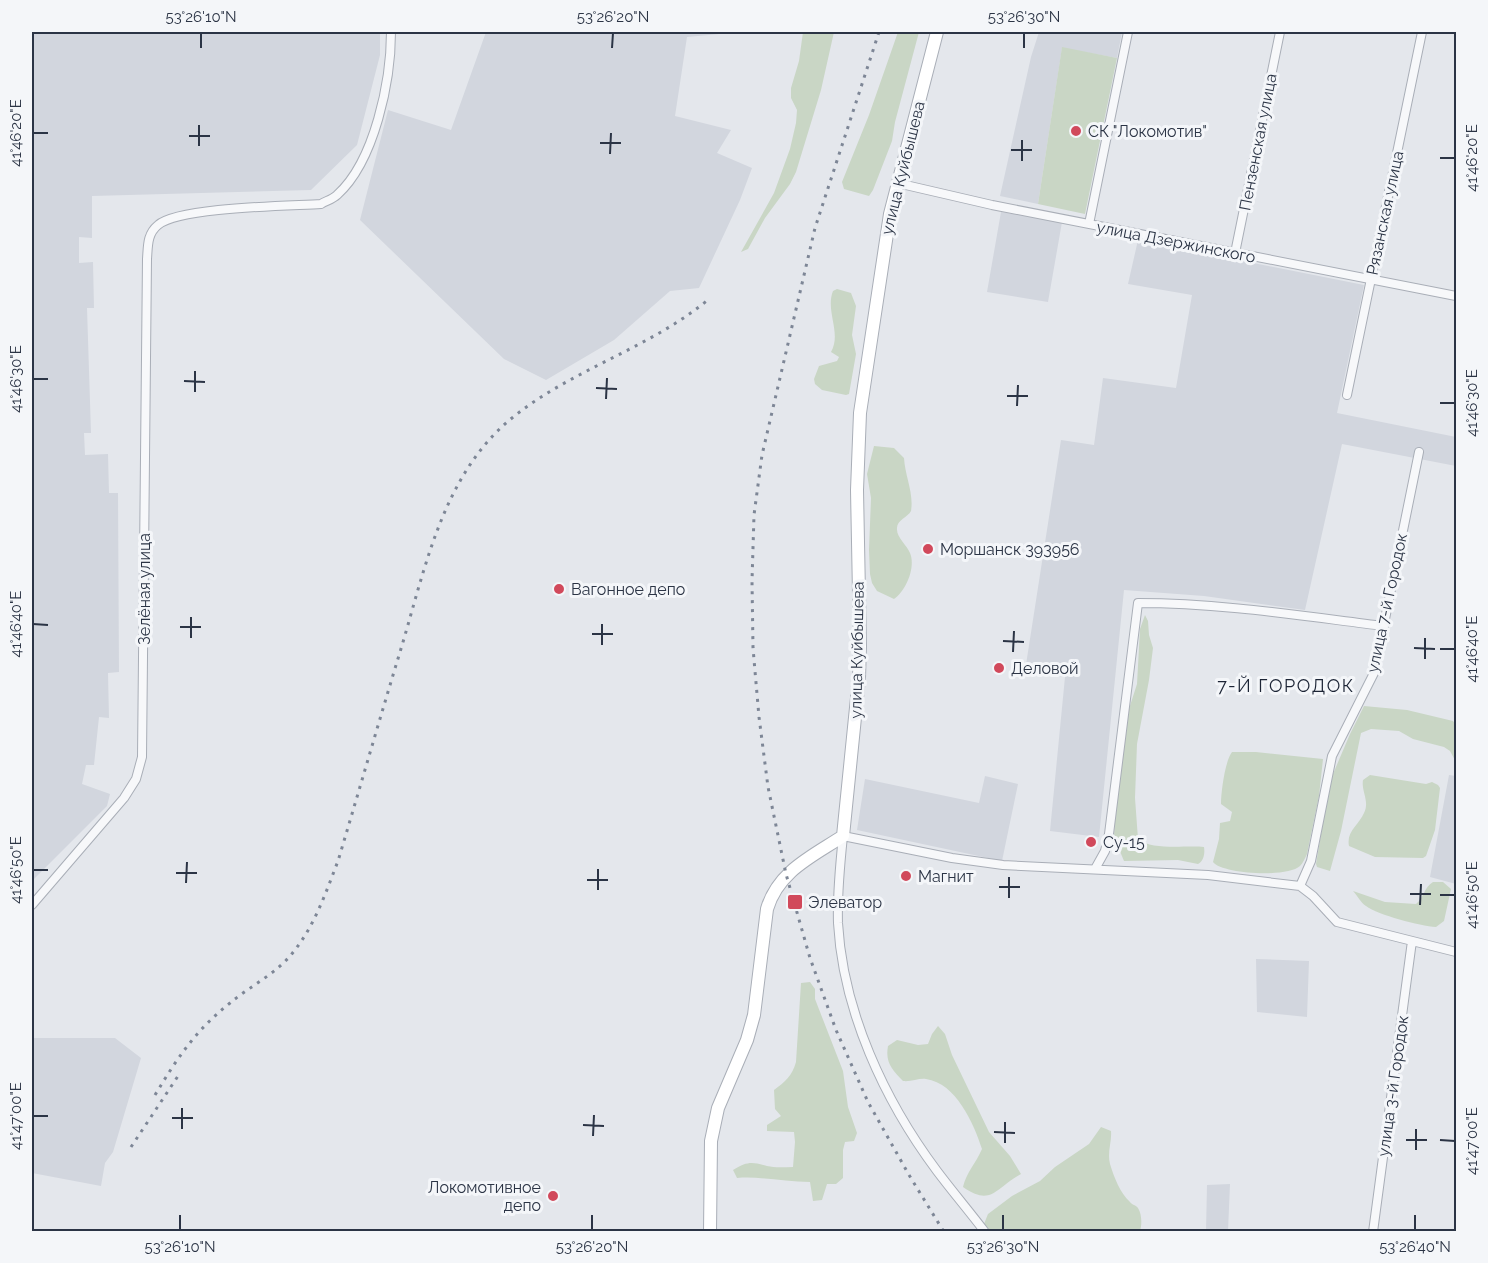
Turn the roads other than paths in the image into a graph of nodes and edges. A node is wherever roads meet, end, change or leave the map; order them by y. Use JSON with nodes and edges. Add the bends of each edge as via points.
{"nodes":[{"id":1,"x":391,"y":32,"type":"edge"},
{"id":2,"x":937,"y":32,"type":"edge"},
{"id":3,"x":1128,"y":32,"type":"edge"},
{"id":4,"x":1280,"y":32,"type":"edge"},
{"id":5,"x":1422,"y":32,"type":"edge"},
{"id":6,"x":897,"y":183,"type":"junction"},
{"id":7,"x":1089,"y":224,"type":"junction"},
{"id":8,"x":1235,"y":253,"type":"junction"},
{"id":9,"x":1371,"y":280,"type":"junction"},
{"id":10,"x":1456,"y":296,"type":"edge"},
{"id":11,"x":1347,"y":395,"type":"dead end"},
{"id":12,"x":1419,"y":452,"type":"dead end"},
{"id":13,"x":1384,"y":626,"type":"junction"},
{"id":14,"x":843,"y":836,"type":"junction"},
{"id":15,"x":1095,"y":869,"type":"junction"},
{"id":16,"x":1300,"y":886,"type":"junction"},
{"id":17,"x":32,"y":905,"type":"edge"},
{"id":18,"x":1412,"y":941,"type":"junction"},
{"id":19,"x":1456,"y":952,"type":"edge"},
{"id":20,"x":711,"y":1232,"type":"edge"},
{"id":21,"x":985,"y":1232,"type":"edge"},
{"id":22,"x":1373,"y":1232,"type":"edge"}],
"edges":[{"from":1,"to":17,"type":"street","name":"Зелёная улица","via":[[391,54],[374,132],[365,156],[336,195],[321,204],[189,213],[165,220],[149,235],[142,757],[136,779],[124,798]]},
{"from":2,"to":6,"type":"street","name":"улица Куйбышева"},
{"from":3,"to":7,"type":"street"},
{"from":4,"to":8,"type":"street","name":"Пензенская улица"},
{"from":5,"to":9,"type":"street","name":"Рязанская улица"},
{"from":6,"to":7,"type":"street","name":"улица Дзержинского"},
{"from":6,"to":14,"type":"street","name":"улица Куйбышева","via":[[860,413],[859,678]]},
{"from":7,"to":8,"type":"street","name":"улица Дзержинского"},
{"from":8,"to":9,"type":"street","name":"улица Дзержинского"},
{"from":9,"to":10,"type":"street","name":"улица Дзержинского"},
{"from":9,"to":11,"type":"street","name":"Рязанская улица"},
{"from":12,"to":13,"type":"street","name":"улица 7-й Городок"},
{"from":13,"to":15,"type":"street","via":[[1233,608],[1137,603],[1109,834],[1106,851]]},
{"from":13,"to":16,"type":"street","name":"улица 7-й Городок","via":[[1374,673],[1332,756],[1311,861]]},
{"from":14,"to":15,"type":"street","via":[[952,858]]},
{"from":14,"to":20,"type":"street","via":[[786,874],[771,895],[754,1015],[718,1108],[711,1141]]},
{"from":14,"to":21,"type":"street","via":[[838,924],[843,966],[858,1025],[900,1114]]},
{"from":15,"to":16,"type":"street","via":[[1208,875]]},
{"from":16,"to":18,"type":"street","via":[[1336,922]]},
{"from":18,"to":19,"type":"street"},
{"from":18,"to":22,"type":"street","name":"улица 3-й Городок"}]}
